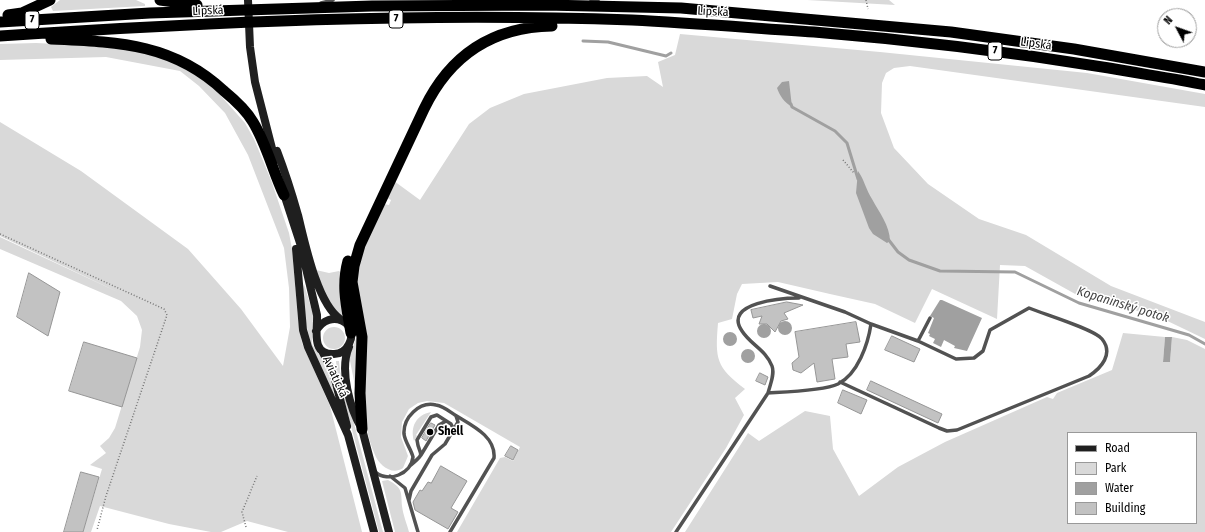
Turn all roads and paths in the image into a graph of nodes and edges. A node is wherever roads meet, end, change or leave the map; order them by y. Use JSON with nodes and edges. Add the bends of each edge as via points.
{"nodes":[{"id":1,"x":50,"y":0,"type":"edge"},
{"id":2,"x":160,"y":0,"type":"edge"},
{"id":3,"x":248,"y":0,"type":"edge"},
{"id":4,"x":333,"y":0,"type":"edge"},
{"id":5,"x":591,"y":0,"type":"edge"},
{"id":6,"x":866,"y":0,"type":"edge"},
{"id":7,"x":631,"y":6,"type":"junction"},
{"id":8,"x":299,"y":7,"type":"junction"},
{"id":9,"x":236,"y":9,"type":"junction"},
{"id":10,"x":868,"y":10,"type":"dead end"},
{"id":11,"x":0,"y":17,"type":"edge"},
{"id":12,"x":632,"y":20,"type":"junction"},
{"id":13,"x":0,"y":22,"type":"edge"},
{"id":14,"x":0,"y":36,"type":"edge"},
{"id":15,"x":1205,"y":72,"type":"edge"},
{"id":16,"x":1205,"y":85,"type":"edge"},
{"id":17,"x":267,"y":128,"type":"junction"},
{"id":18,"x":843,"y":160,"type":"dead end"},
{"id":19,"x":854,"y":173,"type":"dead end"},
{"id":20,"x":284,"y":195,"type":"junction"},
{"id":21,"x":383,"y":198,"type":"junction"},
{"id":22,"x":294,"y":228,"type":"junction"},
{"id":23,"x":0,"y":234,"type":"edge"},
{"id":24,"x":770,"y":286,"type":"dead end"},
{"id":25,"x":802,"y":298,"type":"junction"},
{"id":26,"x":930,"y":318,"type":"dead end"},
{"id":27,"x":340,"y":319,"type":"junction"},
{"id":28,"x":871,"y":324,"type":"junction"},
{"id":29,"x":316,"y":330,"type":"junction"},
{"id":30,"x":351,"y":338,"type":"junction"},
{"id":31,"x":918,"y":341,"type":"junction"},
{"id":32,"x":320,"y":348,"type":"junction"},
{"id":33,"x":840,"y":382,"type":"junction"},
{"id":34,"x":768,"y":393,"type":"junction"},
{"id":35,"x":456,"y":416,"type":"junction"},
{"id":36,"x":447,"y":421,"type":"junction"},
{"id":37,"x":362,"y":430,"type":"junction"},
{"id":38,"x":453,"y":431,"type":"junction"},
{"id":39,"x":348,"y":435,"type":"junction"},
{"id":40,"x":420,"y":457,"type":"junction"},
{"id":41,"x":411,"y":465,"type":"junction"},
{"id":42,"x":372,"y":467,"type":"junction"},
{"id":43,"x":257,"y":476,"type":"dead end"},
{"id":44,"x":390,"y":476,"type":"junction"},
{"id":45,"x":409,"y":500,"type":"junction"},
{"id":46,"x":246,"y":527,"type":"dead end"},
{"id":47,"x":97,"y":530,"type":"dead end"},
{"id":48,"x":374,"y":532,"type":"edge"},
{"id":49,"x":389,"y":532,"type":"edge"},
{"id":50,"x":418,"y":532,"type":"edge"},
{"id":51,"x":450,"y":532,"type":"edge"},
{"id":52,"x":676,"y":532,"type":"edge"}],
"edges":[{"from":1,"to":11,"type":"highway","via":[[22,13]]},
{"from":2,"to":9,"type":"highway"},
{"from":3,"to":17,"type":"main road","via":[[250,47],[258,97]]},
{"from":4,"to":8,"type":"lane"},
{"from":5,"to":7,"type":"lane"},
{"from":6,"to":10,"type":"path"},
{"from":7,"to":8,"type":"highway","name":"Lipská","number":"7"},
{"from":7,"to":15,"type":"highway","name":"Lipská","number":"7","via":[[718,10],[951,32],[1074,49]]},
{"from":8,"to":9,"type":"highway","name":"Lipská","number":"7"},
{"from":9,"to":13,"type":"highway","name":"Lipská","number":"7"},
{"from":12,"to":14,"type":"highway","name":"Lipská","number":"7","via":[[334,20],[186,25]]},
{"from":12,"to":16,"type":"highway","name":"Lipská","number":"7","via":[[951,45]]},
{"from":12,"to":21,"type":"highway","via":[[609,26],[539,26],[517,29],[485,41],[465,54],[447,71],[432,92]]},
{"from":14,"to":20,"type":"highway","via":[[126,44],[168,54],[190,65],[218,85],[252,121]]},
{"from":17,"to":20,"type":"main road"},
{"from":17,"to":27,"type":"main road","via":[[289,186],[309,259],[326,303]]},
{"from":18,"to":19,"type":"path"},
{"from":20,"to":22,"type":"main road"},
{"from":21,"to":30,"type":"highway","via":[[365,222],[346,267],[344,297]]},
{"from":21,"to":37,"type":"highway","via":[[356,255],[353,274],[354,300],[362,337]]},
{"from":22,"to":29,"type":"main road","via":[[317,315]]},
{"from":22,"to":39,"type":"main road","name":"Aviatická","via":[[305,338]]},
{"from":23,"to":47,"type":"path","via":[[164,309],[167,316],[106,496]]},
{"from":24,"to":25,"type":"lane"},
{"from":25,"to":28,"type":"lane","via":[[845,312]]},
{"from":25,"to":34,"type":"lane","via":[[779,298],[753,305],[742,312],[738,320],[741,330],[762,349],[772,368]]},
{"from":26,"to":31,"type":"lane"},
{"from":27,"to":29,"type":"main road","via":[[329,318]]},
{"from":27,"to":30,"type":"main road","via":[[346,323]]},
{"from":28,"to":31,"type":"lane"},
{"from":28,"to":33,"type":"lane","via":[[868,344],[861,358]]},
{"from":29,"to":32,"type":"main road","via":[[316,340]]},
{"from":30,"to":32,"type":"main road","via":[[344,351],[339,353],[328,353]]},
{"from":30,"to":37,"type":"main road","name":"Aviatická","via":[[344,369],[356,420]]},
{"from":31,"to":33,"type":"lane","via":[[956,359],[974,358],[983,351],[990,330],[1029,308],[1091,332],[1102,338],[1108,350],[1106,360],[1100,369],[1089,376],[957,430],[939,428]]},
{"from":32,"to":39,"type":"main road","via":[[333,372],[347,422]]},
{"from":33,"to":34,"type":"lane","via":[[796,392]]},
{"from":34,"to":52,"type":"lane"},
{"from":35,"to":38,"type":"lane","via":[[459,420]]},
{"from":35,"to":41,"type":"lane","via":[[433,404],[412,413],[405,425],[404,435],[412,454]]},
{"from":35,"to":51,"type":"lane","via":[[482,431],[492,447],[494,458]]},
{"from":36,"to":38,"type":"lane","via":[[453,425]]},
{"from":36,"to":40,"type":"lane","via":[[439,425]]},
{"from":36,"to":40,"type":"lane","via":[[437,415],[429,419],[417,440]]},
{"from":37,"to":42,"type":"main road","name":"Aviatická"},
{"from":38,"to":45,"type":"lane","via":[[445,444],[432,455],[411,491]]},
{"from":39,"to":48,"type":"main road","name":"Aviatická"},
{"from":40,"to":41,"type":"lane"},
{"from":41,"to":44,"type":"lane","via":[[403,474]]},
{"from":42,"to":44,"type":"lane","via":[[379,475]]},
{"from":42,"to":49,"type":"main road","name":"Aviatická"},
{"from":43,"to":46,"type":"path","via":[[242,512]]},
{"from":44,"to":45,"type":"lane","via":[[405,488]]},
{"from":45,"to":50,"type":"lane"}]}
